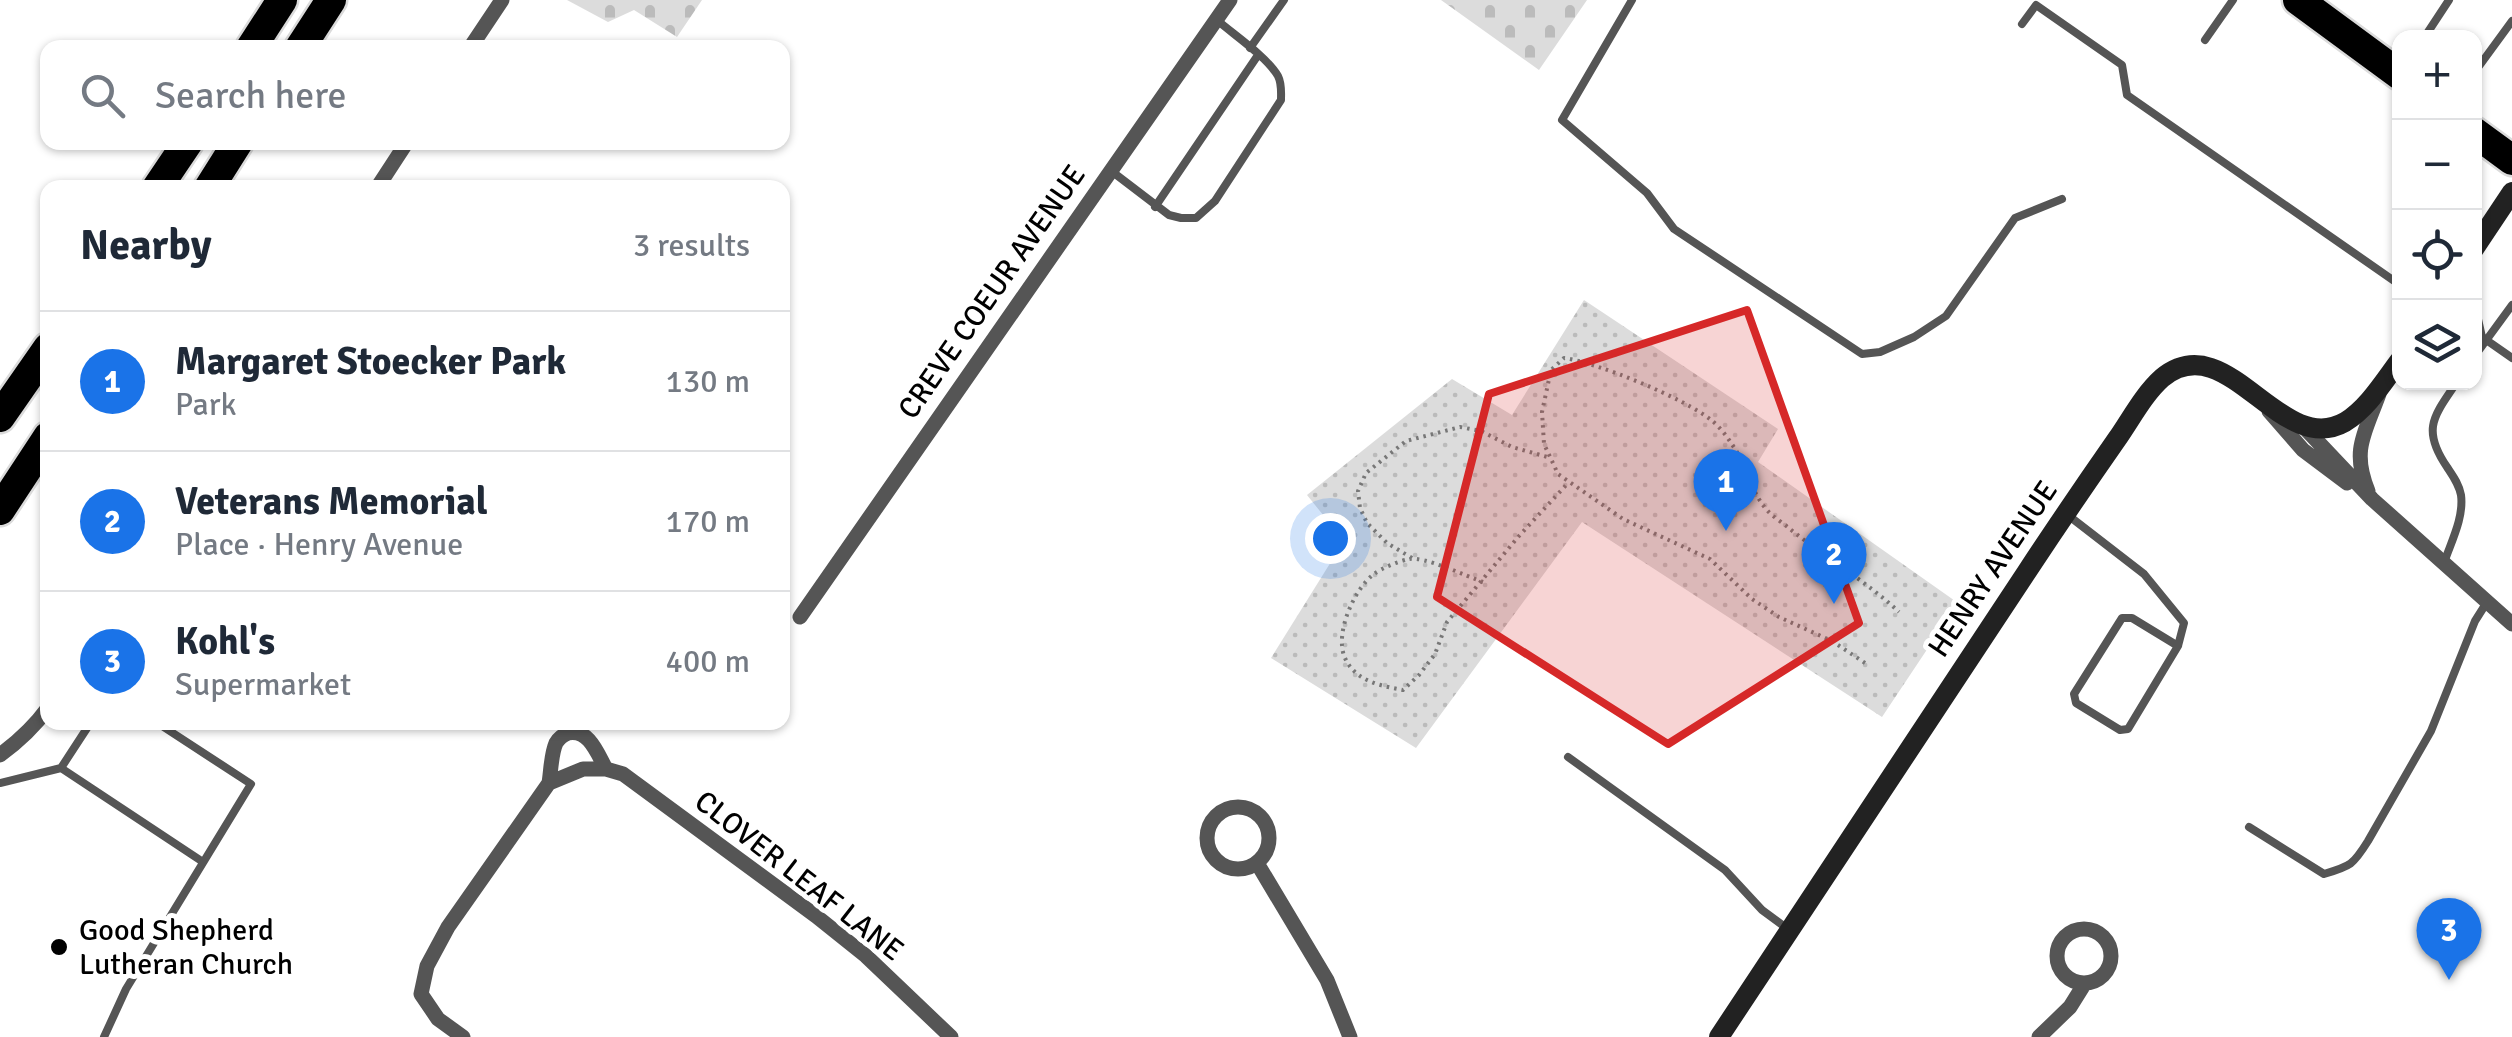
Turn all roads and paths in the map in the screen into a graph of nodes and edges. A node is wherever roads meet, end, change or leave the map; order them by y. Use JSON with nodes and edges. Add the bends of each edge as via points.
{"nodes":[{"id":1,"x":282,"y":0,"type":"edge"},
{"id":2,"x":331,"y":0,"type":"edge"},
{"id":3,"x":502,"y":0,"type":"edge"},
{"id":4,"x":1230,"y":0,"type":"edge"},
{"id":5,"x":1284,"y":0,"type":"edge"},
{"id":6,"x":1632,"y":0,"type":"edge"},
{"id":7,"x":2233,"y":0,"type":"edge"},
{"id":8,"x":2298,"y":0,"type":"edge"},
{"id":9,"x":2449,"y":0,"type":"edge"},
{"id":10,"x":1216,"y":19,"type":"junction"},
{"id":11,"x":2512,"y":22,"type":"edge"},
{"id":12,"x":2022,"y":24,"type":"dead end"},
{"id":13,"x":2429,"y":30,"type":"edge"},
{"id":14,"x":256,"y":40,"type":"edge"},
{"id":15,"x":305,"y":40,"type":"edge"},
{"id":16,"x":475,"y":40,"type":"edge"},
{"id":17,"x":2205,"y":40,"type":"dead end"},
{"id":18,"x":1250,"y":48,"type":"junction"},
{"id":19,"x":1258,"y":55,"type":"junction"},
{"id":20,"x":2482,"y":62,"type":"edge"},
{"id":21,"x":2392,"y":69,"type":"edge"},
{"id":22,"x":2482,"y":138,"type":"edge"},
{"id":23,"x":183,"y":150,"type":"edge"},
{"id":24,"x":233,"y":150,"type":"edge"},
{"id":25,"x":402,"y":150,"type":"edge"},
{"id":26,"x":2512,"y":160,"type":"edge"},
{"id":27,"x":1110,"y":170,"type":"junction"},
{"id":28,"x":162,"y":180,"type":"edge"},
{"id":29,"x":214,"y":180,"type":"edge"},
{"id":30,"x":381,"y":180,"type":"edge"},
{"id":31,"x":2512,"y":192,"type":"edge"},
{"id":32,"x":2062,"y":199,"type":"dead end"},
{"id":33,"x":1155,"y":207,"type":"junction"},
{"id":34,"x":2482,"y":238,"type":"edge"},
{"id":35,"x":2392,"y":279,"type":"edge"},
{"id":36,"x":2512,"y":305,"type":"edge"},
{"id":37,"x":2482,"y":338,"type":"edge"},
{"id":38,"x":2482,"y":340,"type":"edge"},
{"id":39,"x":2512,"y":358,"type":"edge"},
{"id":40,"x":40,"y":360,"type":"edge"},
{"id":41,"x":2392,"y":370,"type":"edge"},
{"id":42,"x":2384,"y":381,"type":"junction"},
{"id":43,"x":2251,"y":390,"type":"junction"},
{"id":44,"x":2452,"y":390,"type":"edge"},
{"id":45,"x":0,"y":417,"type":"edge"},
{"id":46,"x":2302,"y":425,"type":"junction"},
{"id":47,"x":40,"y":449,"type":"edge"},
{"id":48,"x":1551,"y":458,"type":"junction"},
{"id":49,"x":1569,"y":482,"type":"junction"},
{"id":50,"x":2372,"y":499,"type":"junction"},
{"id":51,"x":0,"y":510,"type":"edge"},
{"id":52,"x":2065,"y":514,"type":"junction"},
{"id":53,"x":1412,"y":558,"type":"junction"},
{"id":54,"x":2444,"y":563,"type":"junction"},
{"id":55,"x":1483,"y":582,"type":"junction"},
{"id":56,"x":2487,"y":602,"type":"junction"},
{"id":57,"x":1899,"y":612,"type":"dead end"},
{"id":58,"x":800,"y":616,"type":"dead end"},
{"id":59,"x":2512,"y":624,"type":"edge"},
{"id":60,"x":2178,"y":646,"type":"junction"},
{"id":61,"x":1865,"y":663,"type":"dead end"},
{"id":62,"x":40,"y":720,"type":"edge"},
{"id":63,"x":86,"y":730,"type":"edge"},
{"id":64,"x":169,"y":730,"type":"edge"},
{"id":65,"x":172,"y":732,"type":"joint"},
{"id":66,"x":0,"y":755,"type":"edge"},
{"id":67,"x":1568,"y":757,"type":"dead end"},
{"id":68,"x":62,"y":768,"type":"junction"},
{"id":69,"x":606,"y":769,"type":"junction"},
{"id":70,"x":0,"y":782,"type":"edge"},
{"id":71,"x":549,"y":782,"type":"junction"},
{"id":72,"x":2249,"y":827,"type":"dead end"},
{"id":73,"x":203,"y":862,"type":"junction"},
{"id":74,"x":1257,"y":863,"type":"junction"},
{"id":75,"x":1789,"y":930,"type":"junction"},
{"id":76,"x":2085,"y":983,"type":"dead end"},
{"id":77,"x":104,"y":1037,"type":"edge"},
{"id":78,"x":463,"y":1037,"type":"edge"},
{"id":79,"x":951,"y":1037,"type":"edge"},
{"id":80,"x":1350,"y":1037,"type":"edge"},
{"id":81,"x":1719,"y":1037,"type":"edge"},
{"id":82,"x":2039,"y":1037,"type":"edge"}],
"edges":[{"from":1,"to":14,"type":"highway"},
{"from":2,"to":15,"type":"highway"},
{"from":3,"to":16,"type":"street"},
{"from":4,"to":10,"type":"street","name":"CREVE COEUR AVENUE"},
{"from":5,"to":18,"type":"lane"},
{"from":6,"to":32,"type":"lane","via":[[1562,120],[1647,192],[1674,229],[1862,354],[1914,338],[1946,316],[2015,218]]},
{"from":7,"to":17,"type":"lane"},
{"from":8,"to":21,"type":"highway"},
{"from":9,"to":13,"type":"lane"},
{"from":10,"to":18,"type":"lane"},
{"from":10,"to":27,"type":"street","name":"CREVE COEUR AVENUE"},
{"from":11,"to":20,"type":"lane"},
{"from":12,"to":35,"type":"lane","via":[[2036,5],[2122,65],[2127,94]]},
{"from":18,"to":19,"type":"lane"},
{"from":19,"to":33,"type":"lane"},
{"from":19,"to":33,"type":"lane","via":[[1277,74],[1281,100],[1214,201],[1196,218]]},
{"from":22,"to":26,"type":"highway"},
{"from":23,"to":28,"type":"highway"},
{"from":24,"to":29,"type":"highway"},
{"from":25,"to":30,"type":"street"},
{"from":27,"to":33,"type":"lane"},
{"from":27,"to":58,"type":"street","name":"CREVE COEUR AVENUE"},
{"from":31,"to":34,"type":"street"},
{"from":36,"to":37,"type":"lane"},
{"from":38,"to":39,"type":"lane"},
{"from":40,"to":45,"type":"highway"},
{"from":41,"to":42,"type":"street"},
{"from":42,"to":46,"type":"street","via":[[2341,424]]},
{"from":42,"to":50,"type":"street","via":[[2358,454]]},
{"from":43,"to":46,"type":"street","name":"HENRY AVENUE"},
{"from":43,"to":50,"type":"street","via":[[2303,450]]},
{"from":43,"to":52,"type":"street","name":"HENRY AVENUE","via":[[2209,368],[2173,370],[2153,388]]},
{"from":44,"to":54,"type":"lane","via":[[2431,426],[2460,494]]},
{"from":46,"to":50,"type":"street"},
{"from":47,"to":51,"type":"highway"},
{"from":48,"to":49,"type":"path"},
{"from":48,"to":53,"type":"path","via":[[1460,427],[1406,441],[1366,473],[1358,491],[1367,522]]},
{"from":48,"to":57,"type":"path","via":[[1542,412],[1551,370],[1564,358],[1623,376],[1710,419],[1733,444],[1766,510]]},
{"from":49,"to":55,"type":"path"},
{"from":49,"to":61,"type":"path","via":[[1623,518],[1710,560],[1752,599]]},
{"from":50,"to":54,"type":"street"},
{"from":52,"to":60,"type":"lane","via":[[2144,574],[2184,623]]},
{"from":52,"to":75,"type":"street","name":"HENRY AVENUE"},
{"from":53,"to":55,"type":"path"},
{"from":53,"to":55,"type":"path","via":[[1372,575],[1344,624],[1345,658],[1377,685],[1403,690],[1419,676],[1447,622]]},
{"from":54,"to":56,"type":"street"},
{"from":56,"to":59,"type":"street"},
{"from":56,"to":72,"type":"lane","via":[[2431,732],[2348,867],[2324,874]]},
{"from":60,"to":60,"type":"lane","via":[[2128,729],[2076,703],[2074,694],[2122,618]]},
{"from":62,"to":66,"type":"street"},
{"from":63,"to":68,"type":"lane"},
{"from":64,"to":65,"type":"lane"},
{"from":65,"to":73,"type":"lane","via":[[251,784]]},
{"from":67,"to":75,"type":"lane","via":[[1726,870]]},
{"from":68,"to":70,"type":"lane"},
{"from":68,"to":73,"type":"lane"},
{"from":69,"to":71,"type":"street"},
{"from":69,"to":71,"type":"street","name":"CLOVER LEAF LANE","via":[[586,737],[570,733],[558,739]]},
{"from":69,"to":79,"type":"street","name":"CLOVER LEAF LANE","via":[[623,774],[816,916]]},
{"from":71,"to":78,"type":"street","name":"CLOVER LEAF LANE","via":[[426,966],[421,994]]},
{"from":73,"to":77,"type":"lane"},
{"from":74,"to":74,"type":"street","via":[[1268,848],[1264,820],[1248,809],[1221,812],[1209,828],[1213,856],[1238,869]]},
{"from":74,"to":80,"type":"street","via":[[1327,980]]},
{"from":75,"to":81,"type":"street","name":"HENRY AVENUE"},
{"from":76,"to":82,"type":"street"}]}
